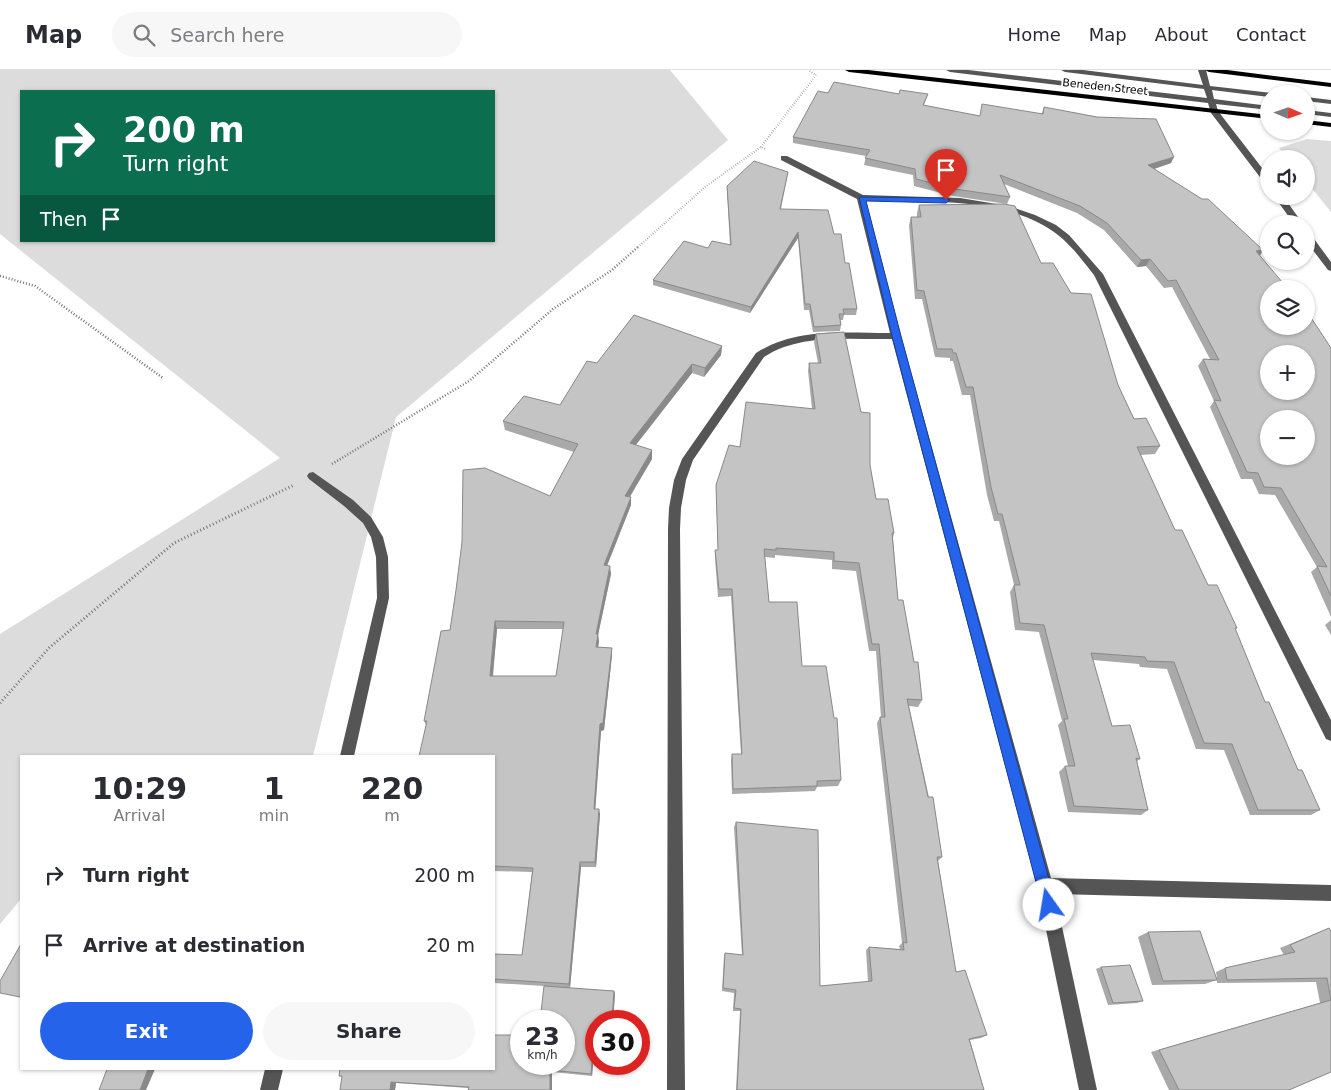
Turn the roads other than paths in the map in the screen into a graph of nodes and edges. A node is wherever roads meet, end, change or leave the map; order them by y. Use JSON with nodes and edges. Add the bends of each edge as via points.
{"nodes":[{"id":1,"x":849,"y":70,"type":"edge"},
{"id":2,"x":950,"y":70,"type":"edge"},
{"id":3,"x":1065,"y":70,"type":"edge"},
{"id":4,"x":1202,"y":70,"type":"edge"},
{"id":5,"x":1209,"y":70,"type":"edge"},
{"id":6,"x":1331,"y":85,"type":"edge"},
{"id":7,"x":1207,"y":87,"type":"junction"},
{"id":8,"x":1260,"y":94,"type":"edge"},
{"id":9,"x":1315,"y":100,"type":"edge"},
{"id":10,"x":1211,"y":101,"type":"junction"},
{"id":11,"x":1331,"y":102,"type":"edge"},
{"id":12,"x":1260,"y":107,"type":"edge"},
{"id":13,"x":1214,"y":111,"type":"junction"},
{"id":14,"x":1315,"y":113,"type":"edge"},
{"id":15,"x":1331,"y":115,"type":"edge"},
{"id":16,"x":1260,"y":117,"type":"edge"},
{"id":17,"x":1315,"y":123,"type":"edge"},
{"id":18,"x":1331,"y":125,"type":"edge"},
{"id":19,"x":784,"y":158,"type":"road end"},
{"id":20,"x":1260,"y":171,"type":"edge"},
{"id":21,"x":861,"y":198,"type":"junction"},
{"id":22,"x":1315,"y":246,"type":"edge"},
{"id":23,"x":1331,"y":268,"type":"edge"},
{"id":24,"x":896,"y":336,"type":"junction"},
{"id":25,"x":313,"y":476,"type":"road end"},
{"id":26,"x":1331,"y":734,"type":"edge"},
{"id":27,"x":347,"y":755,"type":"edge"},
{"id":28,"x":1045,"y":886,"type":"junction"},
{"id":29,"x":1331,"y":893,"type":"edge"},
{"id":30,"x":274,"y":1070,"type":"edge"},
{"id":31,"x":269,"y":1090,"type":"edge"},
{"id":32,"x":676,"y":1090,"type":"edge"},
{"id":33,"x":1088,"y":1090,"type":"edge"}],
"edges":[{"from":1,"to":13,"type":"main road","name":"Beneden Street"},
{"from":2,"to":10,"type":"street"},
{"from":3,"to":7,"type":"street"},
{"from":4,"to":7,"type":"street"},
{"from":5,"to":6,"type":"main road"},
{"from":7,"to":8,"type":"street"},
{"from":7,"to":10,"type":"street"},
{"from":9,"to":11,"type":"street"},
{"from":10,"to":12,"type":"street"},
{"from":10,"to":13,"type":"street"},
{"from":13,"to":16,"type":"main road","name":"Beneden Street"},
{"from":13,"to":20,"type":"street"},
{"from":14,"to":15,"type":"street"},
{"from":17,"to":18,"type":"main road"},
{"from":19,"to":21,"type":"street"},
{"from":21,"to":24,"type":"street"},
{"from":21,"to":26,"type":"street","via":[[963,201],[1023,212],[1054,227],[1072,242],[1098,274]]},
{"from":22,"to":23,"type":"street"},
{"from":24,"to":28,"type":"street"},
{"from":24,"to":32,"type":"street","via":[[800,338],[768,347],[688,459],[680,480],[674,529]]},
{"from":25,"to":27,"type":"street","via":[[367,520],[376,536],[384,575],[383,598]]},
{"from":28,"to":29,"type":"street"},
{"from":28,"to":33,"type":"street"},
{"from":30,"to":31,"type":"street"}]}
